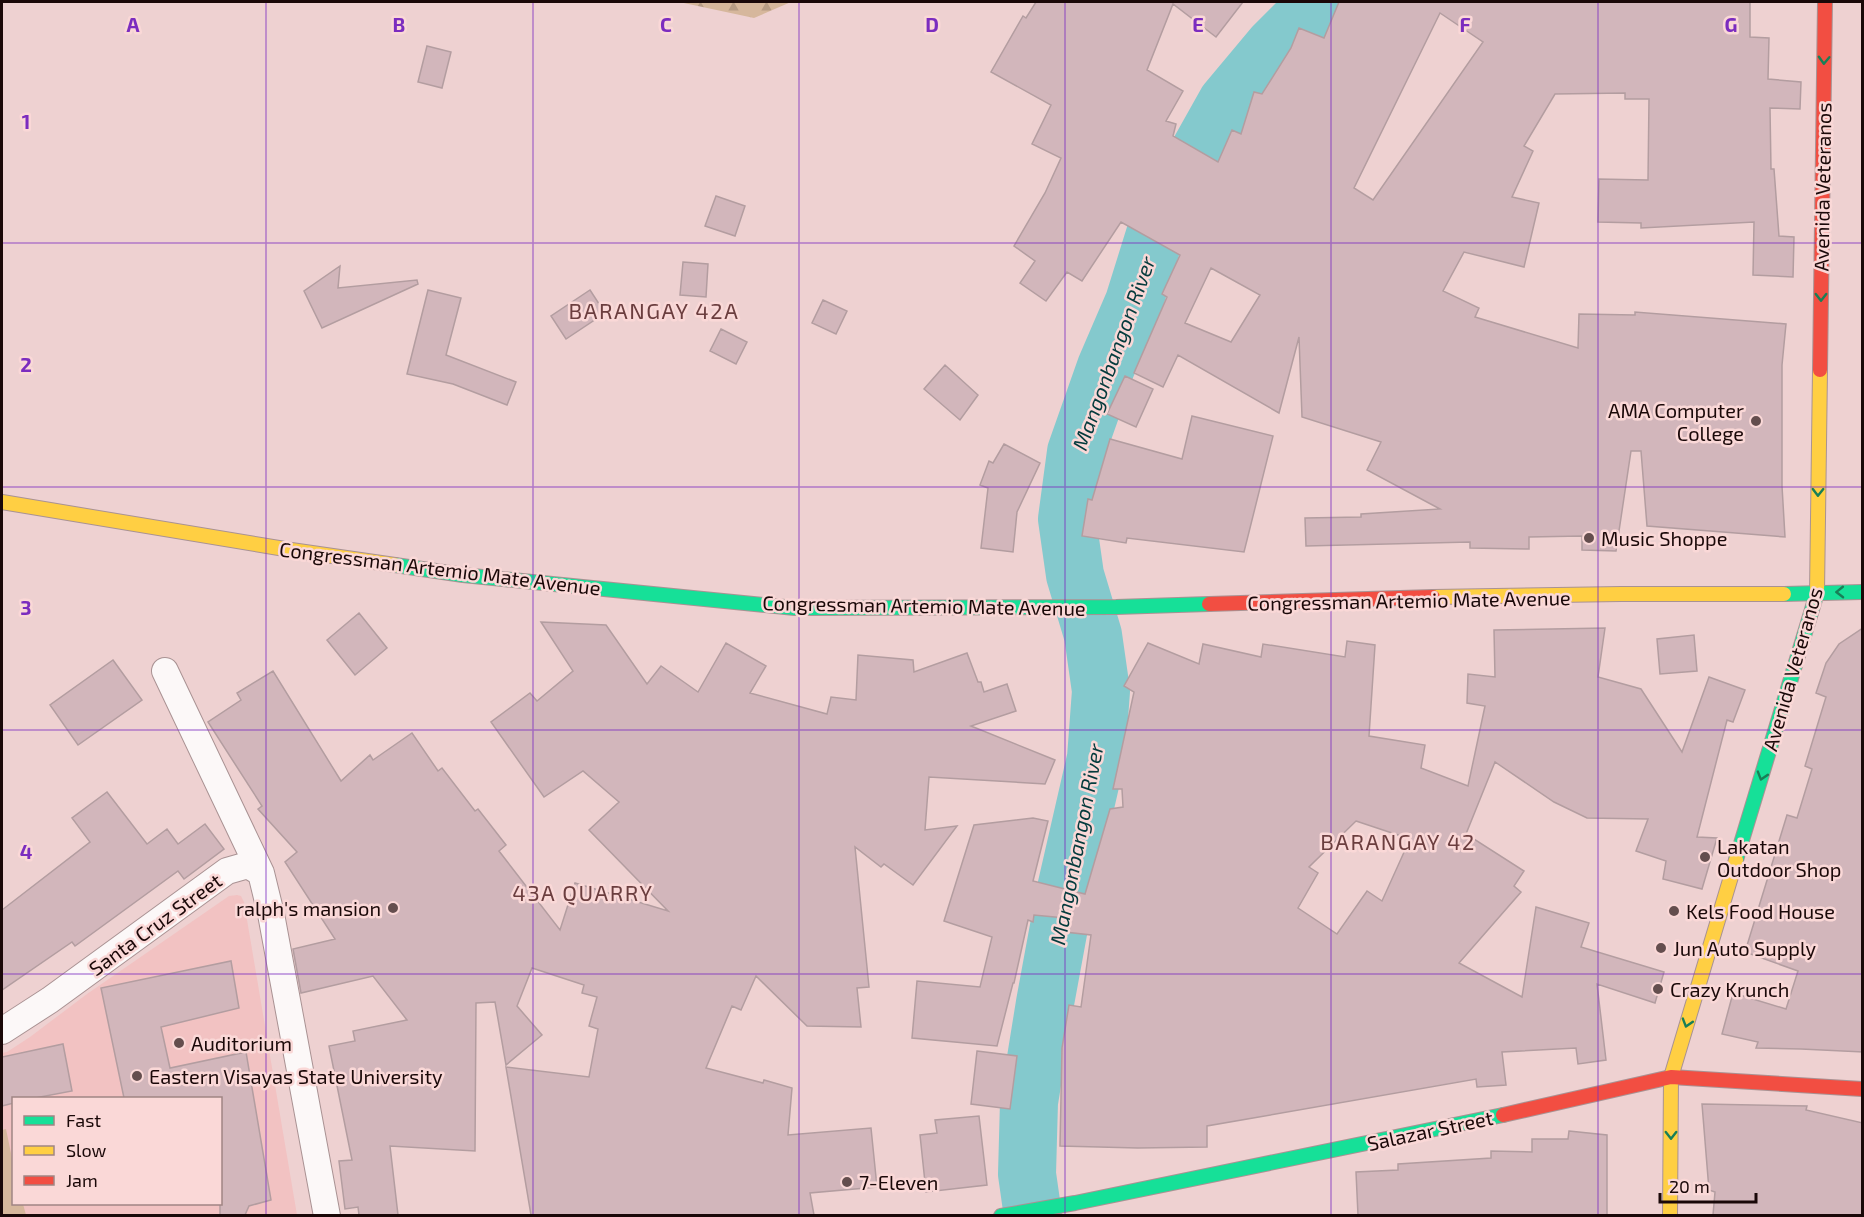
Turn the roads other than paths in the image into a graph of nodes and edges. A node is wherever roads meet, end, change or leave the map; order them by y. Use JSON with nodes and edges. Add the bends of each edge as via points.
{"nodes":[{"id":1,"x":1825,"y":2,"type":"edge"},
{"id":2,"x":2,"y":502,"type":"edge"},
{"id":3,"x":1863,"y":592,"type":"edge"},
{"id":4,"x":1817,"y":593,"type":"junction"},
{"id":5,"x":1863,"y":600,"type":"edge"},
{"id":6,"x":1845,"y":607,"type":"dead end"},
{"id":7,"x":1825,"y":621,"type":"dead end"},
{"id":8,"x":1803,"y":640,"type":"junction"},
{"id":9,"x":165,"y":671,"type":"dead end"},
{"id":10,"x":261,"y":873,"type":"junction"},
{"id":11,"x":2,"y":1031,"type":"edge"},
{"id":12,"x":1671,"y":1077,"type":"junction"},
{"id":13,"x":1863,"y":1089,"type":"edge"},
{"id":14,"x":327,"y":1215,"type":"edge"},
{"id":15,"x":1001,"y":1215,"type":"edge"},
{"id":16,"x":1670,"y":1215,"type":"edge"}],
"edges":[{"from":1,"to":4,"type":"main road","name":"Avenida Veteranos","one_way":true},
{"from":2,"to":4,"type":"main road","name":"Congressman Artemio Mate Avenue","via":[[279,549],[463,575],[795,608],[1116,607],[1397,598]]},
{"from":3,"to":4,"type":"main road","name":"Congressman Artemio Mate Avenue","one_way":true},
{"from":4,"to":8,"type":"main road","name":"Avenida Veteranos"},
{"from":5,"to":6,"type":"main road"},
{"from":7,"to":8,"type":"main road"},
{"from":8,"to":12,"type":"main road","name":"Avenida Veteranos","one_way":true},
{"from":9,"to":10,"type":"street"},
{"from":10,"to":11,"type":"street","name":"Santa Cruz Street","via":[[248,865],[227,871]]},
{"from":10,"to":14,"type":"street"},
{"from":12,"to":13,"type":"main road","name":"Salazar Street"},
{"from":12,"to":15,"type":"main road","name":"Salazar Street","via":[[1527,1110]]},
{"from":12,"to":16,"type":"main road","name":"Avenida Veteranos","one_way":true}]}
